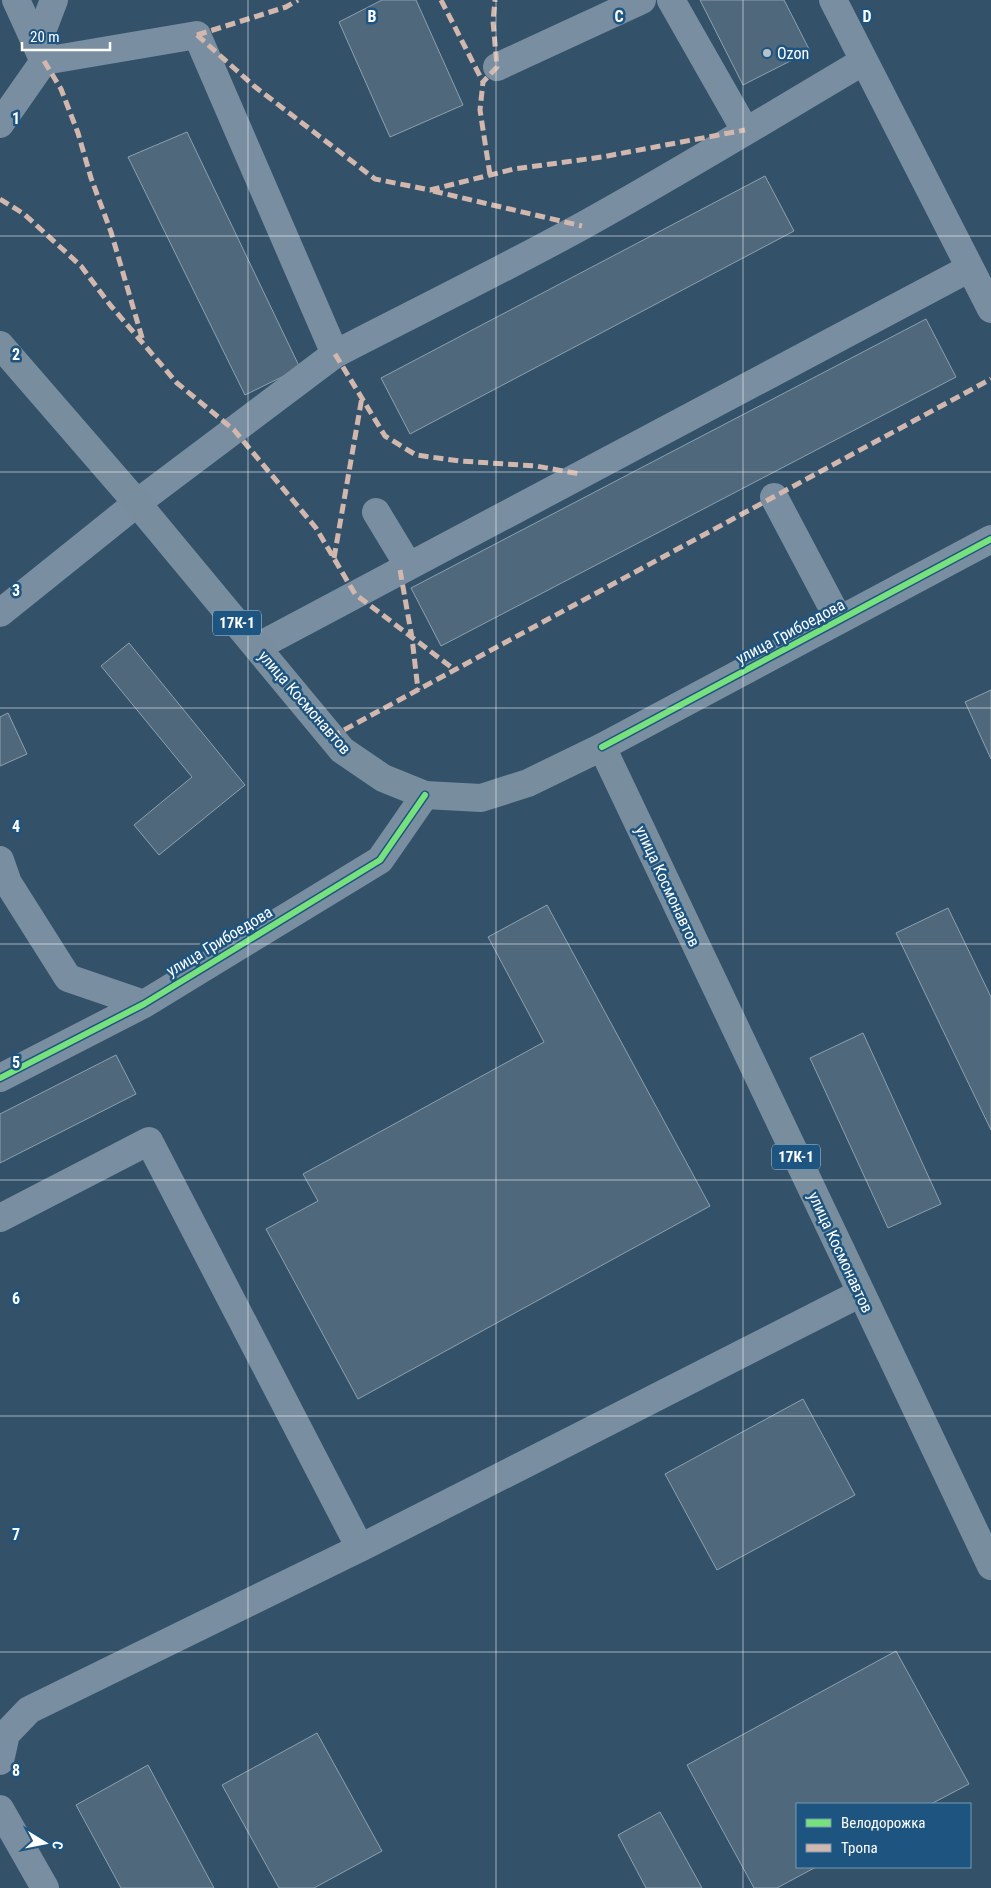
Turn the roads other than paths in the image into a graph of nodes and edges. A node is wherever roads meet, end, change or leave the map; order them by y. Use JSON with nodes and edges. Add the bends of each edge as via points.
{"nodes":[{"id":1,"x":16,"y":0,"type":"edge"},
{"id":2,"x":54,"y":0,"type":"edge"},
{"id":3,"x":642,"y":0,"type":"edge"},
{"id":4,"x":671,"y":0,"type":"edge"},
{"id":5,"x":833,"y":0,"type":"edge"},
{"id":6,"x":44,"y":61,"type":"junction"},
{"id":7,"x":864,"y":61,"type":"junction"},
{"id":8,"x":497,"y":67,"type":"dead end"},
{"id":9,"x":0,"y":124,"type":"edge"},
{"id":10,"x":745,"y":130,"type":"junction"},
{"id":11,"x":970,"y":268,"type":"junction"},
{"id":12,"x":991,"y":309,"type":"edge"},
{"id":13,"x":0,"y":346,"type":"edge"},
{"id":14,"x":335,"y":354,"type":"junction"},
{"id":15,"x":774,"y":497,"type":"dead end"},
{"id":16,"x":137,"y":503,"type":"junction"},
{"id":17,"x":376,"y":512,"type":"dead end"},
{"id":18,"x":991,"y":539,"type":"edge"},
{"id":19,"x":408,"y":566,"type":"junction"},
{"id":20,"x":0,"y":613,"type":"edge"},
{"id":21,"x":839,"y":620,"type":"junction"},
{"id":22,"x":257,"y":647,"type":"junction"},
{"id":23,"x":602,"y":747,"type":"junction"},
{"id":24,"x":528,"y":783,"type":"joint"},
{"id":25,"x":425,"y":795,"type":"junction"},
{"id":26,"x":0,"y":860,"type":"edge"},
{"id":27,"x":144,"y":1004,"type":"junction"},
{"id":28,"x":0,"y":1078,"type":"edge"},
{"id":29,"x":0,"y":1218,"type":"edge"},
{"id":30,"x":861,"y":1293,"type":"junction"},
{"id":31,"x":360,"y":1548,"type":"junction"},
{"id":32,"x":989,"y":1560,"type":"edge"},
{"id":33,"x":0,"y":1761,"type":"edge"},
{"id":34,"x":0,"y":1809,"type":"edge"},
{"id":35,"x":46,"y":1888,"type":"edge"}],
"edges":[{"from":1,"to":6,"type":"street"},
{"from":2,"to":6,"type":"street","via":[[41,34]]},
{"from":3,"to":8,"type":"street"},
{"from":4,"to":10,"type":"street"},
{"from":5,"to":7,"type":"street"},
{"from":6,"to":9,"type":"street"},
{"from":6,"to":14,"type":"street","via":[[198,35]]},
{"from":7,"to":10,"type":"street"},
{"from":7,"to":11,"type":"street"},
{"from":10,"to":14,"type":"street","via":[[582,226]]},
{"from":11,"to":12,"type":"street"},
{"from":11,"to":19,"type":"street"},
{"from":13,"to":16,"type":"main road","name":"улица Космонавтов","number":"17К-1"},
{"from":14,"to":16,"type":"street"},
{"from":15,"to":21,"type":"street"},
{"from":16,"to":20,"type":"street"},
{"from":16,"to":22,"type":"main road","name":"улица Космонавтов","number":"17К-1"},
{"from":17,"to":19,"type":"street"},
{"from":18,"to":21,"type":"street","name":"улица Грибоедова"},
{"from":19,"to":22,"type":"street"},
{"from":21,"to":23,"type":"street","name":"улица Грибоедова"},
{"from":22,"to":25,"type":"main road","name":"улица Космонавтов","number":"17К-1","via":[[342,750],[383,778]]},
{"from":23,"to":24,"type":"main road","name":"улица Грибоедова","number":"17К-1"},
{"from":23,"to":30,"type":"main road","name":"улица Космонавтов","number":"17К-1"},
{"from":24,"to":25,"type":"main road","name":"улица Космонавтов","number":"17К-1","via":[[481,798]]},
{"from":25,"to":27,"type":"street","name":"улица Грибоедова","via":[[380,860]]},
{"from":26,"to":27,"type":"street","via":[[8,883],[68,978]]},
{"from":27,"to":28,"type":"street","name":"улица Грибоедова"},
{"from":29,"to":31,"type":"street","via":[[149,1141]]},
{"from":30,"to":31,"type":"street"},
{"from":30,"to":32,"type":"main road","name":"улица Космонавтов","number":"17К-1"},
{"from":31,"to":33,"type":"street","via":[[30,1710],[6,1734]]},
{"from":34,"to":35,"type":"street"}]}
